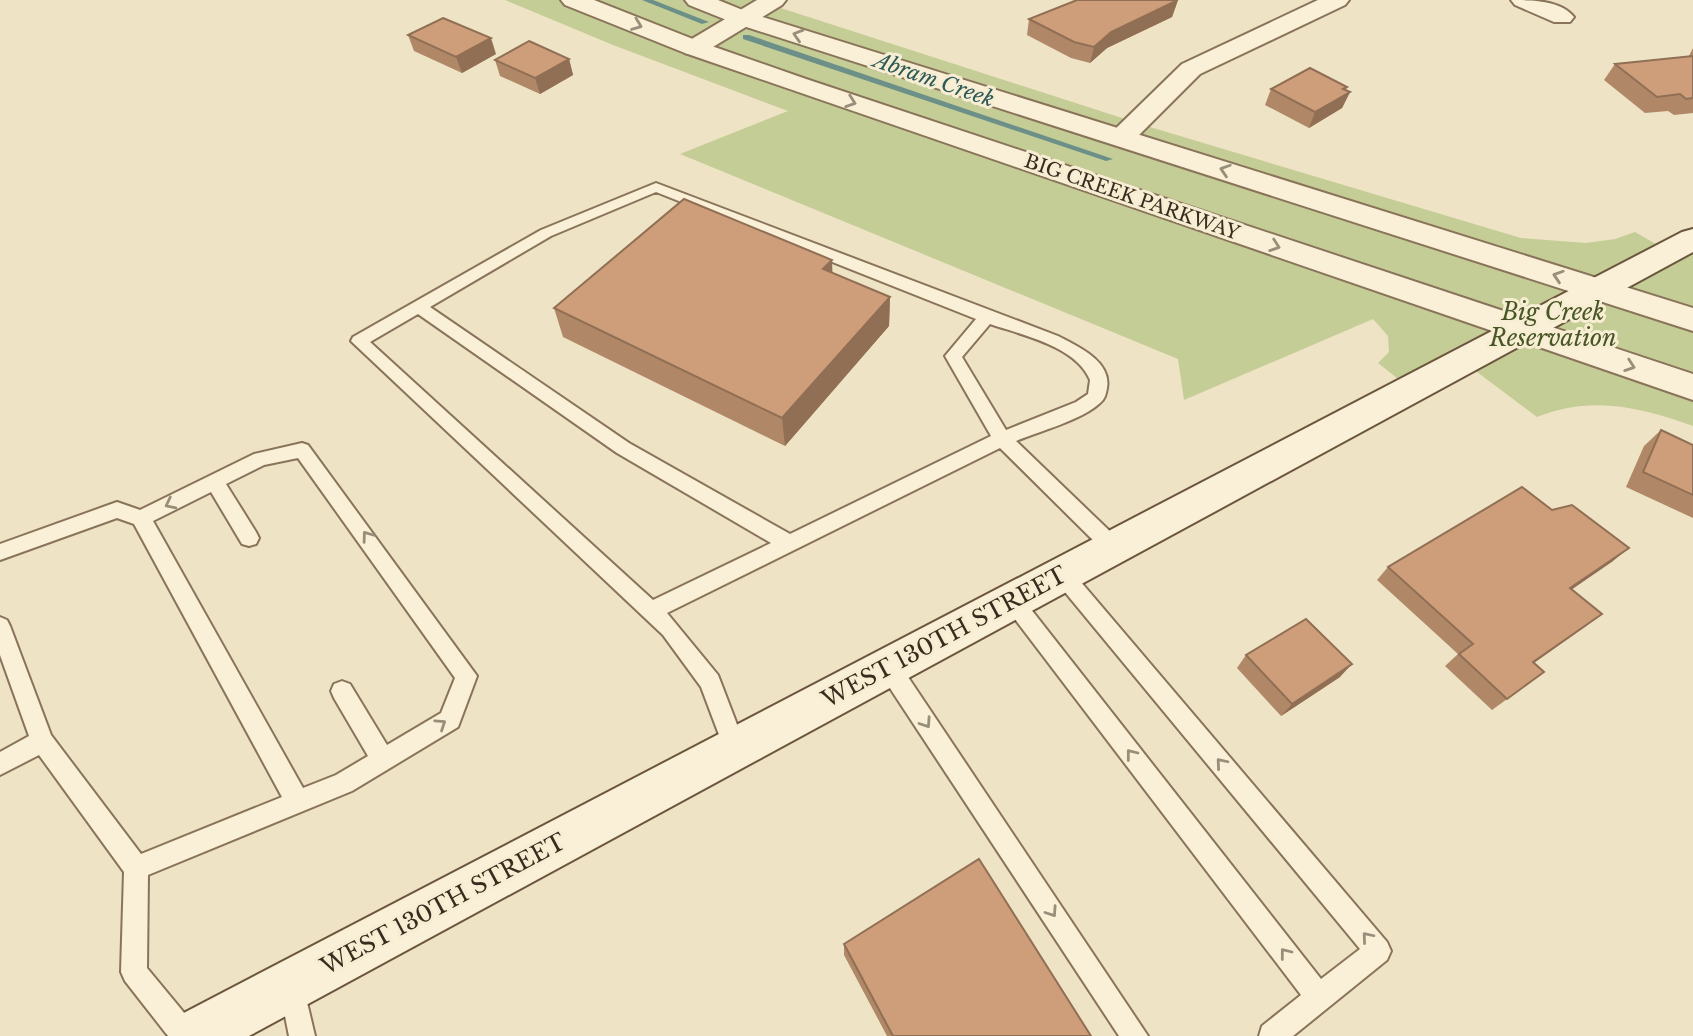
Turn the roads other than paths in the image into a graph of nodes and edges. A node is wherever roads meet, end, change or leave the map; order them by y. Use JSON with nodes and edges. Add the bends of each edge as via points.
{"nodes":[{"id":1,"x":573,"y":0,"type":"edge"},
{"id":2,"x":697,"y":0,"type":"edge"},
{"id":3,"x":774,"y":0,"type":"edge"},
{"id":4,"x":1337,"y":0,"type":"edge"},
{"id":5,"x":1523,"y":0,"type":"edge"},
{"id":6,"x":1562,"y":17,"type":"dead end"},
{"id":7,"x":742,"y":18,"type":"junction"},
{"id":8,"x":694,"y":48,"type":"junction"},
{"id":9,"x":1121,"y":136,"type":"junction"},
{"id":10,"x":1693,"y":239,"type":"edge"},
{"id":11,"x":1598,"y":288,"type":"junction"},
{"id":12,"x":417,"y":306,"type":"junction"},
{"id":13,"x":987,"y":317,"type":"junction"},
{"id":14,"x":1693,"y":320,"type":"edge"},
{"id":15,"x":1520,"y":329,"type":"junction"},
{"id":16,"x":1693,"y":387,"type":"edge"},
{"id":17,"x":1002,"y":439,"type":"junction"},
{"id":18,"x":214,"y":481,"type":"junction"},
{"id":19,"x":142,"y":518,"type":"junction"},
{"id":20,"x":249,"y":538,"type":"dead end"},
{"id":21,"x":789,"y":543,"type":"junction"},
{"id":22,"x":1113,"y":547,"type":"junction"},
{"id":23,"x":0,"y":552,"type":"edge"},
{"id":24,"x":1062,"y":574,"type":"junction"},
{"id":25,"x":1012,"y":600,"type":"junction"},
{"id":26,"x":650,"y":611,"type":"junction"},
{"id":27,"x":0,"y":626,"type":"edge"},
{"id":28,"x":888,"y":666,"type":"junction"},
{"id":29,"x":342,"y":691,"type":"dead end"},
{"id":30,"x":42,"y":741,"type":"junction"},
{"id":31,"x":735,"y":748,"type":"junction"},
{"id":32,"x":383,"y":759,"type":"junction"},
{"id":33,"x":0,"y":764,"type":"edge"},
{"id":34,"x":298,"y":802,"type":"junction"},
{"id":35,"x":136,"y":868,"type":"junction"},
{"id":36,"x":292,"y":985,"type":"junction"},
{"id":37,"x":1319,"y":998,"type":"junction"},
{"id":38,"x":185,"y":1036,"type":"edge"},
{"id":39,"x":195,"y":1036,"type":"edge"},
{"id":40,"x":302,"y":1036,"type":"edge"},
{"id":41,"x":1135,"y":1036,"type":"edge"},
{"id":42,"x":1272,"y":1036,"type":"edge"}],
"edges":[{"from":1,"to":8,"type":"street","name":"BIG CREEK PARKWAY","one_way":true},
{"from":2,"to":7,"type":"street"},
{"from":3,"to":7,"type":"street"},
{"from":4,"to":9,"type":"street","via":[[1191,69]]},
{"from":5,"to":6,"type":"street"},
{"from":7,"to":8,"type":"street"},
{"from":9,"to":7,"type":"street","one_way":true},
{"from":8,"to":15,"type":"street","name":"BIG CREEK PARKWAY","one_way":true},
{"from":11,"to":9,"type":"street","one_way":true},
{"from":10,"to":11,"type":"street","name":"WEST 130TH STREET"},
{"from":11,"to":14,"type":"street"},
{"from":11,"to":15,"type":"street","name":"WEST 130TH STREET"},
{"from":12,"to":13,"type":"lane","via":[[546,233],[656,187]]},
{"from":12,"to":21,"type":"lane","via":[[623,448]]},
{"from":12,"to":26,"type":"lane","via":[[359,341]]},
{"from":13,"to":17,"type":"lane","via":[[953,356]]},
{"from":13,"to":17,"type":"lane","via":[[1073,350],[1090,363],[1099,380],[1096,397],[1082,407]]},
{"from":15,"to":16,"type":"street","name":"BIG CREEK PARKWAY","one_way":true},
{"from":15,"to":22,"type":"street","name":"WEST 130TH STREET"},
{"from":17,"to":21,"type":"lane"},
{"from":17,"to":22,"type":"lane"},
{"from":18,"to":19,"type":"lane","one_way":true},
{"from":18,"to":20,"type":"lane"},
{"from":32,"to":18,"type":"lane","one_way":true,"via":[[450,720],[466,676],[302,450],[260,459]]},
{"from":19,"to":23,"type":"lane","via":[[117,510]]},
{"from":19,"to":34,"type":"lane"},
{"from":21,"to":26,"type":"lane"},
{"from":22,"to":24,"type":"street","name":"WEST 130TH STREET"},
{"from":24,"to":25,"type":"street","name":"WEST 130TH STREET"},
{"from":37,"to":24,"type":"lane","one_way":true,"via":[[1378,951]]},
{"from":25,"to":28,"type":"street","name":"WEST 130TH STREET"},
{"from":37,"to":25,"type":"lane","one_way":true},
{"from":26,"to":31,"type":"lane","via":[[670,629],[710,682]]},
{"from":27,"to":30,"type":"lane"},
{"from":28,"to":31,"type":"street","name":"WEST 130TH STREET"},
{"from":28,"to":41,"type":"lane","one_way":true},
{"from":29,"to":32,"type":"lane"},
{"from":30,"to":33,"type":"lane"},
{"from":30,"to":35,"type":"lane"},
{"from":31,"to":36,"type":"street","name":"WEST 130TH STREET"},
{"from":32,"to":34,"type":"lane","via":[[344,783]]},
{"from":34,"to":35,"type":"lane"},
{"from":35,"to":38,"type":"lane","via":[[134,972]]},
{"from":36,"to":39,"type":"street","name":"WEST 130TH STREET"},
{"from":36,"to":40,"type":"lane"},
{"from":37,"to":42,"type":"lane"}]}
